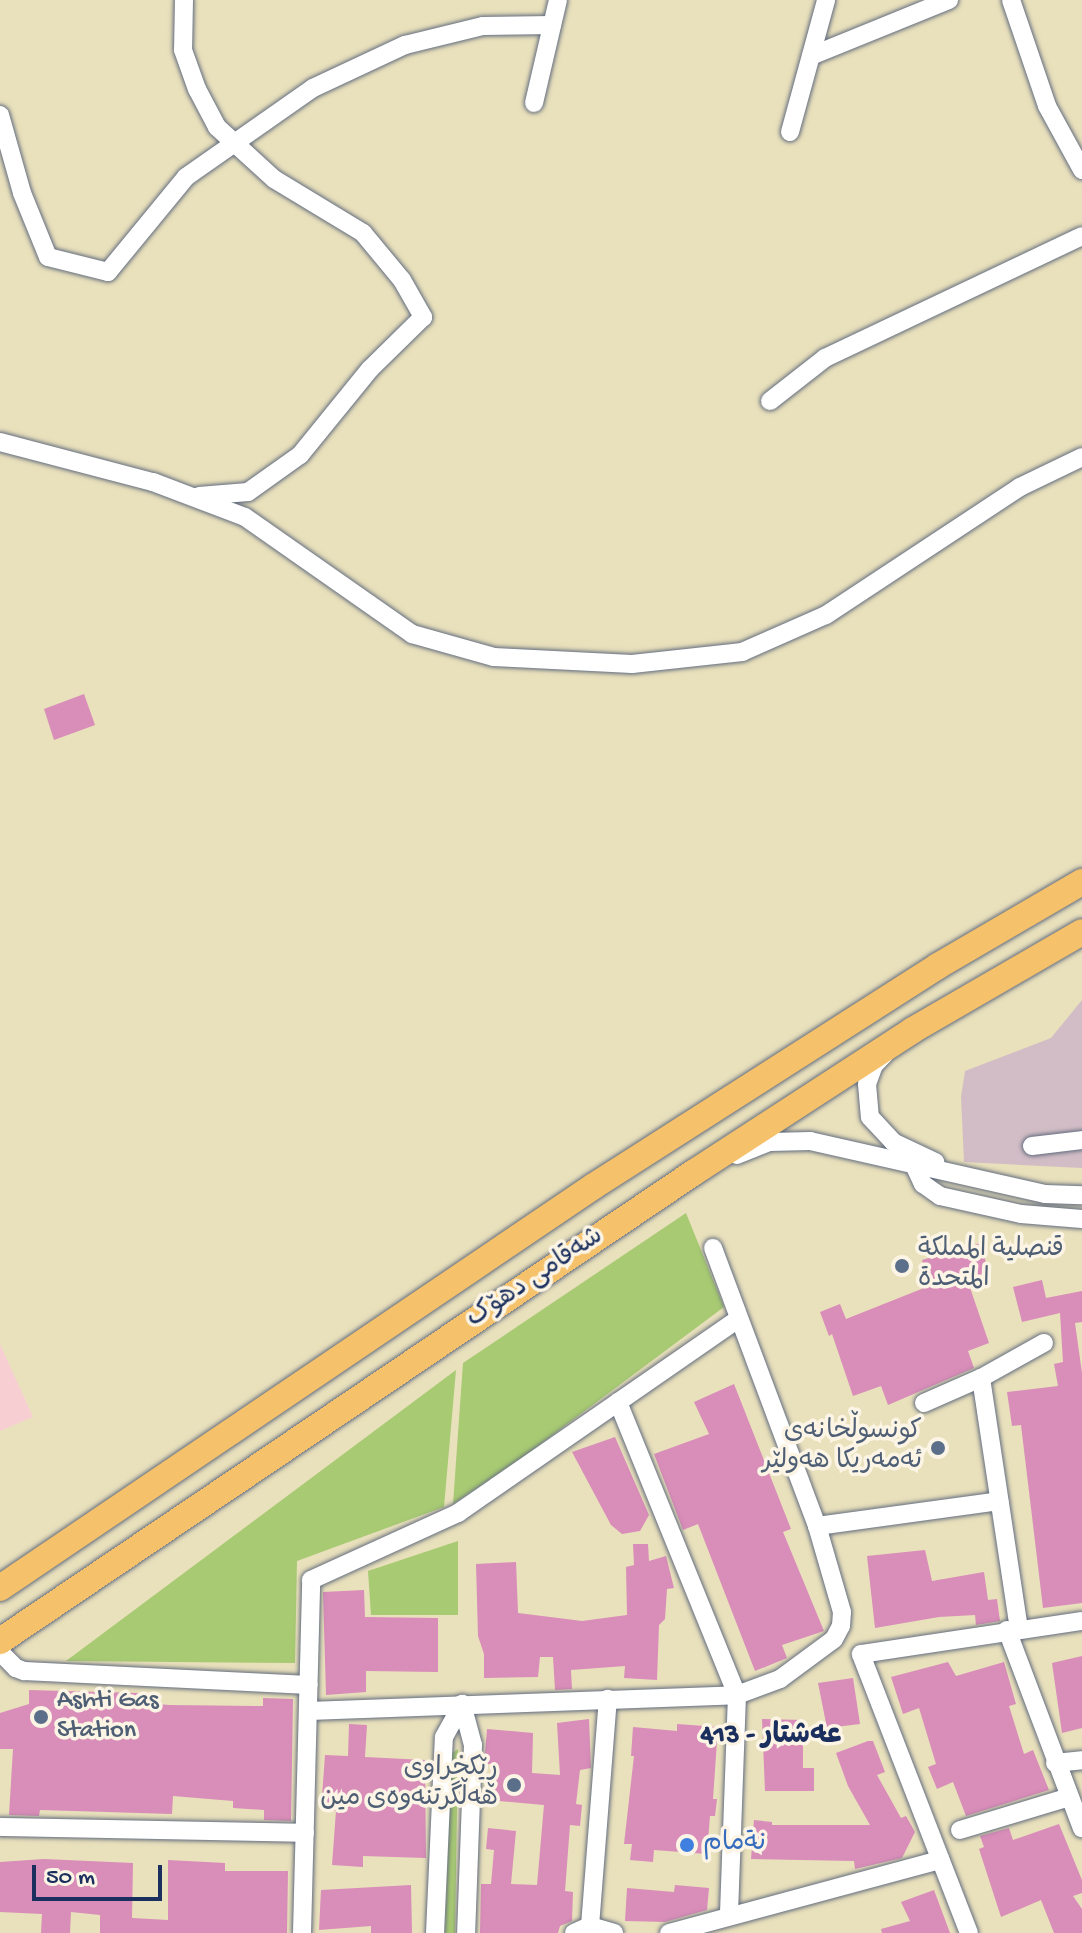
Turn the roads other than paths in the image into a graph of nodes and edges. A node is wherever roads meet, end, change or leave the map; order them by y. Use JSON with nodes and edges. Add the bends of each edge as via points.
{"nodes":[{"id":1,"x":184,"y":0,"type":"edge"},
{"id":2,"x":558,"y":0,"type":"edge"},
{"id":3,"x":826,"y":0,"type":"edge"},
{"id":4,"x":949,"y":0,"type":"edge"},
{"id":5,"x":1011,"y":0,"type":"edge"},
{"id":6,"x":552,"y":25,"type":"junction"},
{"id":7,"x":811,"y":56,"type":"junction"},
{"id":8,"x":534,"y":103,"type":"dead end"},
{"id":9,"x":0,"y":115,"type":"edge"},
{"id":10,"x":790,"y":132,"type":"dead end"},
{"id":11,"x":233,"y":144,"type":"junction"},
{"id":12,"x":1082,"y":170,"type":"edge"},
{"id":13,"x":1082,"y":236,"type":"edge"},
{"id":14,"x":770,"y":401,"type":"dead end"},
{"id":15,"x":0,"y":442,"type":"edge"},
{"id":16,"x":1082,"y":457,"type":"edge"},
{"id":17,"x":192,"y":497,"type":"junction"},
{"id":18,"x":1082,"y":882,"type":"edge"},
{"id":19,"x":1082,"y":932,"type":"edge"},
{"id":20,"x":913,"y":1030,"type":"junction"},
{"id":21,"x":1082,"y":1140,"type":"edge"},
{"id":22,"x":1032,"y":1146,"type":"dead end"},
{"id":23,"x":914,"y":1165,"type":"junction"},
{"id":24,"x":693,"y":1173,"type":"junction"},
{"id":25,"x":970,"y":1178,"type":"junction"},
{"id":26,"x":1082,"y":1195,"type":"edge"},
{"id":27,"x":1082,"y":1219,"type":"edge"},
{"id":28,"x":713,"y":1248,"type":"dead end"},
{"id":29,"x":738,"y":1319,"type":"junction"},
{"id":30,"x":1044,"y":1343,"type":"dead end"},
{"id":31,"x":981,"y":1378,"type":"junction"},
{"id":32,"x":618,"y":1402,"type":"junction"},
{"id":33,"x":924,"y":1403,"type":"dead end"},
{"id":34,"x":999,"y":1501,"type":"junction"},
{"id":35,"x":817,"y":1526,"type":"junction"},
{"id":36,"x":30,"y":1568,"type":"junction"},
{"id":37,"x":0,"y":1588,"type":"edge"},
{"id":38,"x":54,"y":1603,"type":"junction"},
{"id":39,"x":1082,"y":1621,"type":"edge"},
{"id":40,"x":1013,"y":1629,"type":"junction"},
{"id":41,"x":0,"y":1641,"type":"edge"},
{"id":42,"x":0,"y":1652,"type":"edge"},
{"id":43,"x":309,"y":1685,"type":"junction"},
{"id":44,"x":737,"y":1695,"type":"junction"},
{"id":45,"x":608,"y":1699,"type":"junction"},
{"id":46,"x":462,"y":1704,"type":"junction"},
{"id":47,"x":309,"y":1711,"type":"junction"},
{"id":48,"x":1082,"y":1760,"type":"edge"},
{"id":49,"x":1055,"y":1763,"type":"junction"},
{"id":50,"x":1069,"y":1797,"type":"junction"},
{"id":51,"x":0,"y":1827,"type":"edge"},
{"id":52,"x":1082,"y":1828,"type":"edge"},
{"id":53,"x":960,"y":1830,"type":"dead end"},
{"id":54,"x":305,"y":1833,"type":"junction"},
{"id":55,"x":940,"y":1860,"type":"junction"},
{"id":56,"x":729,"y":1916,"type":"junction"},
{"id":57,"x":582,"y":1930,"type":"edge"},
{"id":58,"x":302,"y":1933,"type":"edge"},
{"id":59,"x":435,"y":1933,"type":"edge"},
{"id":60,"x":466,"y":1933,"type":"edge"},
{"id":61,"x":614,"y":1933,"type":"edge"},
{"id":62,"x":669,"y":1933,"type":"edge"},
{"id":63,"x":969,"y":1933,"type":"edge"}],
"edges":[{"from":1,"to":11,"type":"street","via":[[183,50],[217,127]]},
{"from":2,"to":6,"type":"street"},
{"from":3,"to":7,"type":"street"},
{"from":4,"to":7,"type":"street"},
{"from":5,"to":12,"type":"street","via":[[1047,106]]},
{"from":6,"to":8,"type":"street"},
{"from":6,"to":11,"type":"street","via":[[483,26],[405,45],[313,88]]},
{"from":7,"to":10,"type":"street"},
{"from":9,"to":11,"type":"street","via":[[22,193],[48,257],[108,272],[186,177]]},
{"from":11,"to":17,"type":"street","via":[[274,179],[363,233],[402,280],[423,317],[370,369],[300,455],[248,492]]},
{"from":13,"to":14,"type":"street","via":[[825,358]]},
{"from":15,"to":17,"type":"street"},
{"from":16,"to":17,"type":"street","via":[[1020,487],[826,615],[742,652],[632,664],[494,657],[412,634],[245,517]]},
{"from":18,"to":36,"type":"highway","name":"شەقامی دهۆک","via":[[938,966],[607,1178]]},
{"from":19,"to":20,"type":"highway","name":"شەقامی دهۆک"},
{"from":20,"to":24,"type":"highway","name":"شەقامی دهۆک"},
{"from":20,"to":25,"type":"street","via":[[871,1071],[868,1111],[893,1142]]},
{"from":21,"to":22,"type":"street"},
{"from":23,"to":24,"type":"street","via":[[794,1139],[762,1145]]},
{"from":23,"to":25,"type":"street"},
{"from":23,"to":27,"type":"street","via":[[923,1184],[940,1196],[1021,1214]]},
{"from":24,"to":38,"type":"highway","name":"شەقامی دهۆک"},
{"from":25,"to":26,"type":"street","via":[[1045,1194]]},
{"from":28,"to":29,"type":"street"},
{"from":29,"to":32,"type":"street"},
{"from":29,"to":35,"type":"street"},
{"from":30,"to":31,"type":"street"},
{"from":31,"to":33,"type":"street"},
{"from":31,"to":34,"type":"street"},
{"from":32,"to":43,"type":"street","via":[[458,1513],[311,1580]]},
{"from":32,"to":44,"type":"street"},
{"from":34,"to":35,"type":"street"},
{"from":34,"to":40,"type":"street"},
{"from":35,"to":44,"type":"street","via":[[839,1597],[841,1626],[834,1639],[780,1679]]},
{"from":36,"to":37,"type":"highway","name":"شەقامی دهۆک"},
{"from":36,"to":38,"type":"highway"},
{"from":38,"to":41,"type":"highway","name":"شەقامی دهۆک"},
{"from":39,"to":40,"type":"street"},
{"from":40,"to":49,"type":"street"},
{"from":40,"to":55,"type":"street","via":[[861,1654]]},
{"from":42,"to":43,"type":"street","via":[[16,1668],[34,1673]]},
{"from":43,"to":47,"type":"street"},
{"from":44,"to":45,"type":"street"},
{"from":44,"to":56,"type":"street"},
{"from":45,"to":46,"type":"street"},
{"from":45,"to":57,"type":"street"},
{"from":46,"to":47,"type":"street"},
{"from":46,"to":59,"type":"street","via":[[444,1737]]},
{"from":46,"to":60,"type":"street","via":[[473,1745]]},
{"from":47,"to":54,"type":"street"},
{"from":48,"to":49,"type":"street"},
{"from":49,"to":50,"type":"street"},
{"from":50,"to":52,"type":"street"},
{"from":50,"to":53,"type":"street"},
{"from":51,"to":54,"type":"street"},
{"from":54,"to":58,"type":"street"},
{"from":55,"to":56,"type":"street"},
{"from":55,"to":63,"type":"street"},
{"from":56,"to":62,"type":"street"},
{"from":57,"to":61,"type":"street"}]}
